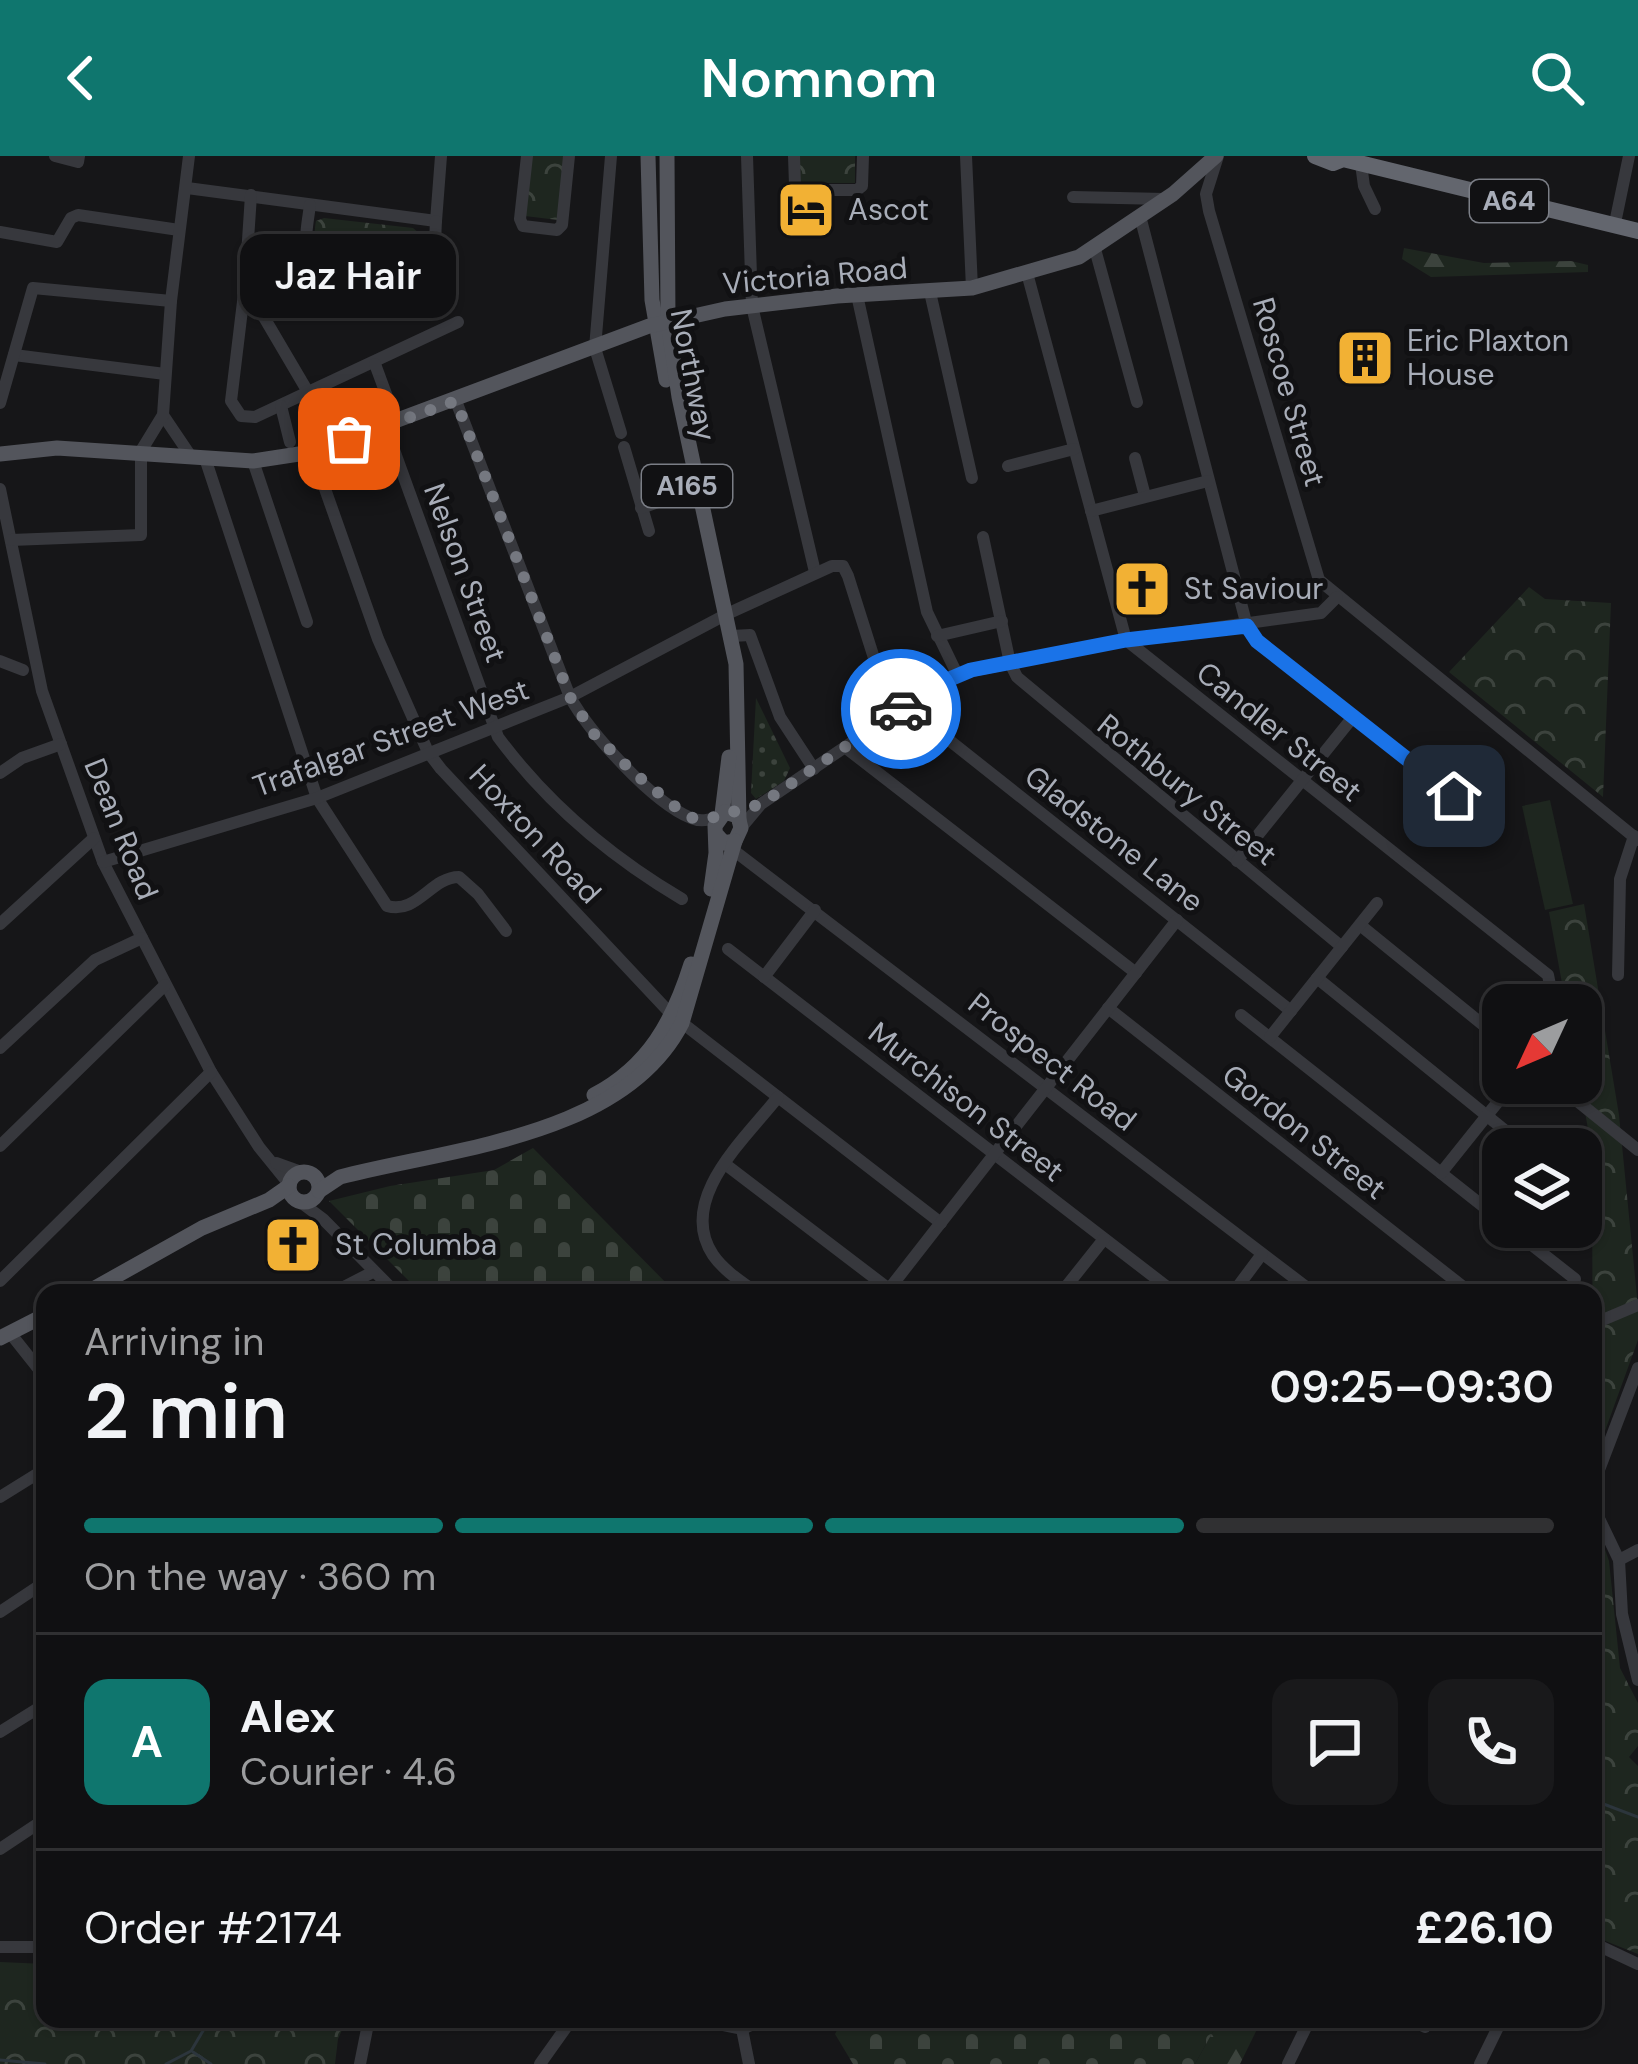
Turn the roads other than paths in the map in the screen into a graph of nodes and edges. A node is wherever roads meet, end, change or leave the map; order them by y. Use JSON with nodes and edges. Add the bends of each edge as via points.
{"nodes":[{"id":1,"x":55,"y":156,"type":"edge"},
{"id":2,"x":79,"y":156,"type":"edge"},
{"id":3,"x":189,"y":156,"type":"edge"},
{"id":4,"x":441,"y":156,"type":"edge"},
{"id":5,"x":527,"y":156,"type":"edge"},
{"id":6,"x":569,"y":156,"type":"edge"},
{"id":7,"x":648,"y":156,"type":"edge"},
{"id":8,"x":667,"y":156,"type":"edge"},
{"id":9,"x":747,"y":156,"type":"edge"},
{"id":10,"x":794,"y":156,"type":"edge"},
{"id":11,"x":862,"y":156,"type":"edge"},
{"id":12,"x":966,"y":156,"type":"edge"},
{"id":13,"x":1217,"y":156,"type":"edge"},
{"id":14,"x":1315,"y":156,"type":"edge"},
{"id":15,"x":1629,"y":156,"type":"edge"},
{"id":16,"x":610,"y":160,"type":"edge"},
{"id":17,"x":1361,"y":161,"type":"edge"},
{"id":18,"x":187,"y":188,"type":"junction"},
{"id":19,"x":1180,"y":188,"type":"junction"},
{"id":20,"x":250,"y":195,"type":"junction"},
{"id":21,"x":1073,"y":197,"type":"dead end"},
{"id":22,"x":1165,"y":199,"type":"junction"},
{"id":23,"x":310,"y":205,"type":"junction"},
{"id":24,"x":1375,"y":209,"type":"dead end"},
{"id":25,"x":1209,"y":211,"type":"junction"},
{"id":26,"x":1140,"y":215,"type":"junction"},
{"id":27,"x":436,"y":221,"type":"junction"},
{"id":28,"x":1615,"y":223,"type":"junction"},
{"id":29,"x":179,"y":230,"type":"junction"},
{"id":30,"x":1638,"y":231,"type":"edge"},
{"id":31,"x":0,"y":232,"type":"edge"},
{"id":32,"x":1095,"y":249,"type":"junction"},
{"id":33,"x":1027,"y":273,"type":"junction"},
{"id":34,"x":245,"y":285,"type":"junction"},
{"id":35,"x":972,"y":288,"type":"junction"},
{"id":36,"x":930,"y":292,"type":"junction"},
{"id":37,"x":857,"y":295,"type":"junction"},
{"id":38,"x":171,"y":301,"type":"junction"},
{"id":39,"x":752,"y":306,"type":"junction"},
{"id":40,"x":458,"y":322,"type":"dead end"},
{"id":41,"x":661,"y":324,"type":"junction"},
{"id":42,"x":595,"y":348,"type":"junction"},
{"id":43,"x":14,"y":355,"type":"junction"},
{"id":44,"x":375,"y":364,"type":"junction"},
{"id":45,"x":165,"y":374,"type":"junction"},
{"id":46,"x":308,"y":392,"type":"junction"},
{"id":47,"x":456,"y":401,"type":"junction"},
{"id":48,"x":1137,"y":402,"type":"dead end"},
{"id":49,"x":0,"y":403,"type":"edge"},
{"id":50,"x":281,"y":406,"type":"junction"},
{"id":51,"x":163,"y":415,"type":"junction"},
{"id":52,"x":390,"y":423,"type":"junction"},
{"id":53,"x":290,"y":442,"type":"dead end"},
{"id":54,"x":1074,"y":448,"type":"junction"},
{"id":55,"x":141,"y":451,"type":"junction"},
{"id":56,"x":312,"y":452,"type":"junction"},
{"id":57,"x":0,"y":454,"type":"edge"},
{"id":58,"x":198,"y":457,"type":"junction"},
{"id":59,"x":1135,"y":458,"type":"dead end"},
{"id":60,"x":253,"y":461,"type":"junction"},
{"id":61,"x":1008,"y":466,"type":"dead end"},
{"id":62,"x":972,"y":478,"type":"dead end"},
{"id":63,"x":1208,"y":481,"type":"junction"},
{"id":64,"x":0,"y":489,"type":"edge"},
{"id":65,"x":693,"y":489,"type":"junction"},
{"id":66,"x":1145,"y":496,"type":"junction"},
{"id":67,"x":641,"y":508,"type":"junction"},
{"id":68,"x":1091,"y":511,"type":"junction"},
{"id":69,"x":649,"y":531,"type":"dead end"},
{"id":70,"x":983,"y":537,"type":"dead end"},
{"id":71,"x":11,"y":540,"type":"junction"},
{"id":72,"x":815,"y":572,"type":"junction"},
{"id":73,"x":1337,"y":597,"type":"junction"},
{"id":74,"x":723,"y":616,"type":"junction"},
{"id":75,"x":1002,"y":621,"type":"junction"},
{"id":76,"x":307,"y":622,"type":"dead end"},
{"id":77,"x":1247,"y":626,"type":"junction"},
{"id":78,"x":732,"y":635,"type":"junction"},
{"id":79,"x":937,"y":636,"type":"junction"},
{"id":80,"x":1126,"y":640,"type":"junction"},
{"id":81,"x":0,"y":661,"type":"edge"},
{"id":82,"x":1010,"y":663,"type":"junction"},
{"id":83,"x":23,"y":670,"type":"dead end"},
{"id":84,"x":958,"y":674,"type":"junction"},
{"id":85,"x":570,"y":697,"type":"junction"},
{"id":86,"x":906,"y":706,"type":"junction"},
{"id":87,"x":892,"y":715,"type":"junction"},
{"id":88,"x":1353,"y":717,"type":"junction"},
{"id":89,"x":495,"y":727,"type":"junction"},
{"id":90,"x":61,"y":744,"type":"junction"},
{"id":91,"x":846,"y":748,"type":"junction"},
{"id":92,"x":428,"y":752,"type":"junction"},
{"id":93,"x":814,"y":769,"type":"junction"},
{"id":94,"x":0,"y":773,"type":"edge"},
{"id":95,"x":1302,"y":782,"type":"junction"},
{"id":96,"x":317,"y":799,"type":"junction"},
{"id":97,"x":1487,"y":823,"type":"dead end"},
{"id":98,"x":731,"y":825,"type":"junction"},
{"id":99,"x":94,"y":838,"type":"junction"},
{"id":100,"x":1636,"y":838,"type":"edge"},
{"id":101,"x":1237,"y":861,"type":"junction"},
{"id":102,"x":104,"y":862,"type":"junction"},
{"id":103,"x":761,"y":868,"type":"junction"},
{"id":104,"x":666,"y":870,"type":"dead end"},
{"id":105,"x":724,"y":878,"type":"junction"},
{"id":106,"x":657,"y":883,"type":"junction"},
{"id":107,"x":682,"y":899,"type":"dead end"},
{"id":108,"x":1377,"y":903,"type":"dead end"},
{"id":109,"x":815,"y":910,"type":"junction"},
{"id":110,"x":1177,"y":920,"type":"junction"},
{"id":111,"x":0,"y":924,"type":"edge"},
{"id":112,"x":1360,"y":925,"type":"junction"},
{"id":113,"x":506,"y":931,"type":"dead end"},
{"id":114,"x":142,"y":938,"type":"junction"},
{"id":115,"x":1342,"y":947,"type":"junction"},
{"id":116,"x":728,"y":949,"type":"dead end"},
{"id":117,"x":1136,"y":973,"type":"junction"},
{"id":118,"x":1618,"y":975,"type":"dead end"},
{"id":119,"x":764,"y":977,"type":"junction"},
{"id":120,"x":1317,"y":979,"type":"junction"},
{"id":121,"x":1549,"y":984,"type":"edge"},
{"id":122,"x":165,"y":986,"type":"junction"},
{"id":123,"x":1108,"y":1008,"type":"junction"},
{"id":124,"x":1291,"y":1011,"type":"junction"},
{"id":125,"x":1241,"y":1015,"type":"dead end"},
{"id":126,"x":677,"y":1019,"type":"junction"},
{"id":127,"x":1482,"y":1024,"type":"edge"},
{"id":128,"x":1270,"y":1037,"type":"junction"},
{"id":129,"x":0,"y":1048,"type":"edge"},
{"id":130,"x":212,"y":1072,"type":"junction"},
{"id":131,"x":1046,"y":1088,"type":"junction"},
{"id":132,"x":778,"y":1097,"type":"junction"},
{"id":133,"x":1495,"y":1104,"type":"edge"},
{"id":134,"x":1581,"y":1104,"type":"edge"},
{"id":135,"x":1486,"y":1115,"type":"junction"},
{"id":136,"x":1502,"y":1128,"type":"edge"},
{"id":137,"x":0,"y":1146,"type":"edge"},
{"id":138,"x":1638,"y":1150,"type":"edge"},
{"id":139,"x":994,"y":1154,"type":"junction"},
{"id":140,"x":725,"y":1164,"type":"junction"},
{"id":141,"x":1441,"y":1173,"type":"junction"},
{"id":142,"x":340,"y":1177,"type":"junction"},
{"id":143,"x":297,"y":1186,"type":"junction"},
{"id":144,"x":318,"y":1192,"type":"junction"},
{"id":145,"x":1482,"y":1205,"type":"edge"},
{"id":146,"x":323,"y":1220,"type":"junction"},
{"id":147,"x":941,"y":1223,"type":"junction"},
{"id":148,"x":1104,"y":1239,"type":"junction"},
{"id":149,"x":1536,"y":1248,"type":"edge"},
{"id":150,"x":1262,"y":1254,"type":"junction"},
{"id":151,"x":373,"y":1272,"type":"junction"},
{"id":152,"x":1575,"y":1279,"type":"dead end"},
{"id":153,"x":0,"y":1281,"type":"edge"},
{"id":154,"x":102,"y":1284,"type":"edge"},
{"id":155,"x":350,"y":1284,"type":"edge"},
{"id":156,"x":386,"y":1284,"type":"edge"},
{"id":157,"x":745,"y":1284,"type":"edge"},
{"id":158,"x":879,"y":1284,"type":"edge"},
{"id":159,"x":893,"y":1284,"type":"edge"},
{"id":160,"x":1067,"y":1284,"type":"edge"},
{"id":161,"x":1162,"y":1284,"type":"edge"},
{"id":162,"x":1240,"y":1284,"type":"edge"},
{"id":163,"x":1302,"y":1284,"type":"edge"},
{"id":164,"x":1460,"y":1284,"type":"edge"},
{"id":165,"x":1634,"y":1307,"type":"edge"},
{"id":166,"x":36,"y":1320,"type":"edge"},
{"id":167,"x":1602,"y":1320,"type":"edge"},
{"id":168,"x":5,"y":1335,"type":"edge"},
{"id":169,"x":36,"y":1368,"type":"edge"},
{"id":170,"x":1638,"y":1368,"type":"edge"},
{"id":171,"x":1602,"y":1464,"type":"edge"},
{"id":172,"x":36,"y":1475,"type":"edge"},
{"id":173,"x":0,"y":1497,"type":"edge"},
{"id":174,"x":1602,"y":1525,"type":"edge"},
{"id":175,"x":1638,"y":1550,"type":"edge"},
{"id":176,"x":1619,"y":1560,"type":"junction"},
{"id":177,"x":36,"y":1588,"type":"edge"},
{"id":178,"x":0,"y":1612,"type":"edge"},
{"id":179,"x":1638,"y":1680,"type":"edge"},
{"id":180,"x":36,"y":1710,"type":"edge"},
{"id":181,"x":0,"y":1732,"type":"edge"},
{"id":182,"x":36,"y":1825,"type":"edge"},
{"id":183,"x":0,"y":1849,"type":"edge"},
{"id":184,"x":0,"y":1947,"type":"edge"},
{"id":185,"x":36,"y":1947,"type":"edge"},
{"id":186,"x":1602,"y":1947,"type":"edge"},
{"id":187,"x":1638,"y":1964,"type":"edge"},
{"id":188,"x":367,"y":2028,"type":"edge"},
{"id":189,"x":566,"y":2028,"type":"edge"},
{"id":190,"x":737,"y":2028,"type":"edge"},
{"id":191,"x":1306,"y":2028,"type":"edge"},
{"id":192,"x":1498,"y":2028,"type":"edge"},
{"id":193,"x":742,"y":2029,"type":"joint"},
{"id":194,"x":360,"y":2064,"type":"edge"},
{"id":195,"x":540,"y":2064,"type":"edge"},
{"id":196,"x":749,"y":2064,"type":"edge"},
{"id":197,"x":1288,"y":2064,"type":"edge"},
{"id":198,"x":1480,"y":2064,"type":"edge"}],
"edges":[{"from":1,"to":2,"type":"street"},
{"from":3,"to":18,"type":"street"},
{"from":4,"to":27,"type":"street"},
{"from":5,"to":6,"type":"street","via":[[520,219],[557,230]]},
{"from":7,"to":41,"type":"main road","name":"Northway","number":"A165"},
{"from":8,"to":41,"type":"main road","name":"Northway","number":"A165"},
{"from":9,"to":39,"type":"street"},
{"from":10,"to":11,"type":"street","via":[[799,190],[857,190]]},
{"from":12,"to":35,"type":"street"},
{"from":13,"to":19,"type":"main road","name":"Victoria Road"},
{"from":13,"to":25,"type":"street","name":"Roscoe Street"},
{"from":14,"to":17,"type":"highway","number":"A64"},
{"from":15,"to":28,"type":"street"},
{"from":16,"to":42,"type":"street"},
{"from":17,"to":24,"type":"street"},
{"from":17,"to":28,"type":"highway","number":"A64"},
{"from":18,"to":20,"type":"street"},
{"from":18,"to":29,"type":"street"},
{"from":19,"to":22,"type":"main road","name":"Victoria Road"},
{"from":19,"to":25,"type":"street","via":[[1194,190]]},
{"from":20,"to":23,"type":"street"},
{"from":20,"to":34,"type":"street"},
{"from":21,"to":22,"type":"street"},
{"from":22,"to":26,"type":"main road","name":"Victoria Road"},
{"from":23,"to":27,"type":"street"},
{"from":23,"to":27,"type":"street","via":[[311,264],[328,287],[358,302],[388,301],[414,286],[431,262]]},
{"from":25,"to":73,"type":"street","name":"Roscoe Street","via":[[1304,538],[1319,580]]},
{"from":26,"to":32,"type":"main road","name":"Victoria Road"},
{"from":26,"to":63,"type":"street"},
{"from":28,"to":30,"type":"highway","number":"A64"},
{"from":29,"to":31,"type":"street","via":[[78,215],[57,242]]},
{"from":29,"to":38,"type":"street"},
{"from":32,"to":33,"type":"main road","name":"Victoria Road"},
{"from":32,"to":48,"type":"street"},
{"from":33,"to":35,"type":"main road","name":"Victoria Road"},
{"from":33,"to":54,"type":"street"},
{"from":34,"to":46,"type":"street"},
{"from":34,"to":50,"type":"street","via":[[232,406],[249,418]]},
{"from":35,"to":36,"type":"main road","name":"Victoria Road"},
{"from":36,"to":37,"type":"main road","name":"Victoria Road"},
{"from":36,"to":62,"type":"street"},
{"from":37,"to":39,"type":"main road","name":"Victoria Road"},
{"from":37,"to":79,"type":"street"},
{"from":38,"to":43,"type":"street","via":[[34,288]]},
{"from":38,"to":45,"type":"street"},
{"from":39,"to":41,"type":"main road","name":"Victoria Road"},
{"from":39,"to":72,"type":"street"},
{"from":40,"to":44,"type":"street"},
{"from":41,"to":42,"type":"main road","name":"Victoria Road"},
{"from":41,"to":65,"type":"main road","name":"Northway","number":"A165"},
{"from":42,"to":47,"type":"main road","name":"Victoria Road"},
{"from":42,"to":67,"type":"street"},
{"from":43,"to":45,"type":"street"},
{"from":43,"to":49,"type":"street"},
{"from":44,"to":46,"type":"street"},
{"from":44,"to":52,"type":"street","name":"Nelson Street"},
{"from":45,"to":51,"type":"street"},
{"from":46,"to":50,"type":"street"},
{"from":47,"to":52,"type":"main road","name":"Victoria Road"},
{"from":47,"to":85,"type":"street","name":"Prospect Road"},
{"from":50,"to":53,"type":"street"},
{"from":51,"to":55,"type":"street"},
{"from":51,"to":58,"type":"street"},
{"from":52,"to":56,"type":"main road","name":"Victoria Road"},
{"from":52,"to":89,"type":"street","name":"Nelson Street"},
{"from":54,"to":61,"type":"street"},
{"from":54,"to":68,"type":"street"},
{"from":55,"to":57,"type":"main road","name":"Victoria Road"},
{"from":55,"to":58,"type":"main road","name":"Victoria Road"},
{"from":55,"to":71,"type":"street","via":[[141,535]]},
{"from":56,"to":60,"type":"main road","name":"Victoria Road"},
{"from":56,"to":92,"type":"street","name":"Hoxton Road"},
{"from":58,"to":60,"type":"main road","name":"Victoria Road"},
{"from":58,"to":96,"type":"street"},
{"from":59,"to":66,"type":"street"},
{"from":60,"to":76,"type":"street"},
{"from":63,"to":66,"type":"street"},
{"from":63,"to":77,"type":"street"},
{"from":64,"to":71,"type":"street","name":"Dean Road"},
{"from":65,"to":67,"type":"street"},
{"from":65,"to":74,"type":"main road","name":"Northway","number":"A165"},
{"from":66,"to":68,"type":"street"},
{"from":67,"to":69,"type":"street"},
{"from":68,"to":80,"type":"street"},
{"from":70,"to":75,"type":"street"},
{"from":71,"to":90,"type":"street","name":"Dean Road","via":[[42,692]]},
{"from":72,"to":74,"type":"street","name":"Trafalgar Street West"},
{"from":72,"to":87,"type":"street","via":[[843,566]]},
{"from":73,"to":77,"type":"street","via":[[1321,613]]},
{"from":73,"to":100,"type":"street"},
{"from":74,"to":78,"type":"main road","name":"Northway","number":"A165"},
{"from":74,"to":85,"type":"street","name":"Trafalgar Street West"},
{"from":74,"to":98,"type":"main road","name":"Northway","number":"A165"},
{"from":75,"to":79,"type":"street"},
{"from":75,"to":82,"type":"street"},
{"from":77,"to":80,"type":"street"},
{"from":77,"to":88,"type":"street"},
{"from":78,"to":93,"type":"street","via":[[750,635],[780,717]]},
{"from":78,"to":98,"type":"main road","name":"Northway","number":"A165","via":[[739,686]]},
{"from":79,"to":84,"type":"street"},
{"from":80,"to":82,"type":"street"},
{"from":80,"to":95,"type":"street","name":"Candler Street"},
{"from":81,"to":83,"type":"street"},
{"from":82,"to":84,"type":"street"},
{"from":82,"to":101,"type":"street","name":"Rothbury Street","via":[[1035,697]]},
{"from":84,"to":86,"type":"street"},
{"from":85,"to":89,"type":"street","name":"Trafalgar Street West"},
{"from":85,"to":98,"type":"street","name":"Prospect Road","via":[[594,734],[667,801],[693,819]]},
{"from":86,"to":87,"type":"street"},
{"from":86,"to":110,"type":"street","name":"Gladstone Lane"},
{"from":87,"to":91,"type":"street"},
{"from":88,"to":95,"type":"street"},
{"from":88,"to":97,"type":"street"},
{"from":89,"to":92,"type":"street","name":"Trafalgar Street West"},
{"from":89,"to":106,"type":"street","name":"Nelson Street","via":[[556,804]]},
{"from":90,"to":94,"type":"street"},
{"from":90,"to":99,"type":"street","name":"Dean Road"},
{"from":91,"to":93,"type":"street"},
{"from":91,"to":117,"type":"street"},
{"from":92,"to":96,"type":"street","name":"Trafalgar Street West"},
{"from":92,"to":126,"type":"street","name":"Hoxton Road"},
{"from":93,"to":98,"type":"street"},
{"from":95,"to":101,"type":"street"},
{"from":95,"to":121,"type":"street","name":"Candler Street"},
{"from":96,"to":102,"type":"street","name":"Trafalgar Street West"},
{"from":96,"to":113,"type":"street","via":[[387,906],[405,907],[459,877]]},
{"from":98,"to":103,"type":"street","name":"Prospect Road"},
{"from":98,"to":105,"type":"main road","number":"A165"},
{"from":98,"to":126,"type":"main road","number":"A165"},
{"from":99,"to":102,"type":"street","name":"Dean Road"},
{"from":99,"to":111,"type":"street"},
{"from":100,"to":118,"type":"street","via":[[1620,879]]},
{"from":101,"to":115,"type":"street","name":"Rothbury Street"},
{"from":102,"to":114,"type":"street","name":"Dean Road"},
{"from":103,"to":105,"type":"street"},
{"from":103,"to":109,"type":"street","name":"Prospect Road"},
{"from":104,"to":106,"type":"street"},
{"from":105,"to":126,"type":"main road","number":"A165"},
{"from":106,"to":107,"type":"street","name":"Nelson Street"},
{"from":108,"to":112,"type":"street"},
{"from":109,"to":119,"type":"street"},
{"from":109,"to":131,"type":"street","name":"Prospect Road"},
{"from":110,"to":117,"type":"street"},
{"from":110,"to":124,"type":"street","name":"Gladstone Lane"},
{"from":112,"to":115,"type":"street"},
{"from":112,"to":127,"type":"street"},
{"from":114,"to":122,"type":"street","name":"Dean Road"},
{"from":114,"to":129,"type":"street","via":[[94,960]]},
{"from":115,"to":120,"type":"street"},
{"from":116,"to":119,"type":"street","name":"Murchison Street"},
{"from":117,"to":123,"type":"street"},
{"from":119,"to":139,"type":"street","name":"Murchison Street"},
{"from":120,"to":124,"type":"street"},
{"from":120,"to":135,"type":"street"},
{"from":122,"to":130,"type":"street","name":"Dean Road"},
{"from":122,"to":137,"type":"street"},
{"from":123,"to":131,"type":"street"},
{"from":123,"to":164,"type":"street","name":"Gordon Street"},
{"from":124,"to":128,"type":"street"},
{"from":125,"to":128,"type":"street"},
{"from":126,"to":132,"type":"street","name":"Hoxton Road"},
{"from":126,"to":142,"type":"main road","number":"A165","via":[[605,1089],[561,1111]]},
{"from":128,"to":141,"type":"street"},
{"from":130,"to":143,"type":"street","name":"Dean Road","via":[[270,1160]]},
{"from":130,"to":153,"type":"street"},
{"from":131,"to":139,"type":"street"},
{"from":131,"to":150,"type":"street","name":"Prospect Road"},
{"from":132,"to":140,"type":"street"},
{"from":132,"to":147,"type":"street","name":"Hoxton Road"},
{"from":133,"to":135,"type":"street"},
{"from":134,"to":138,"type":"street"},
{"from":135,"to":136,"type":"street"},
{"from":135,"to":141,"type":"street"},
{"from":139,"to":147,"type":"street"},
{"from":139,"to":148,"type":"street","name":"Murchison Street"},
{"from":140,"to":157,"type":"street","via":[[705,1199],[705,1238]]},
{"from":140,"to":158,"type":"street"},
{"from":141,"to":145,"type":"street"},
{"from":142,"to":143,"type":"main road","number":"A165"},
{"from":142,"to":144,"type":"main road","number":"A165"},
{"from":143,"to":144,"type":"main road","via":[[319,1182]]},
{"from":143,"to":146,"type":"street","name":"Dean Road"},
{"from":143,"to":154,"type":"main road","number":"A165"},
{"from":144,"to":146,"type":"street"},
{"from":146,"to":151,"type":"street","name":"Dean Road"},
{"from":147,"to":159,"type":"street"},
{"from":148,"to":160,"type":"street"},
{"from":148,"to":161,"type":"street","name":"Murchison Street"},
{"from":149,"to":152,"type":"street"},
{"from":150,"to":162,"type":"street"},
{"from":150,"to":163,"type":"street","name":"Prospect Road"},
{"from":151,"to":155,"type":"street"},
{"from":151,"to":156,"type":"street","name":"Dean Road"},
{"from":165,"to":167,"type":"street"},
{"from":166,"to":168,"type":"main road"},
{"from":168,"to":169,"type":"street"},
{"from":170,"to":171,"type":"street"},
{"from":172,"to":173,"type":"street"},
{"from":174,"to":176,"type":"street"},
{"from":175,"to":176,"type":"street"},
{"from":176,"to":179,"type":"street"},
{"from":177,"to":178,"type":"street"},
{"from":180,"to":181,"type":"street"},
{"from":182,"to":183,"type":"street"},
{"from":184,"to":185,"type":"street"},
{"from":186,"to":187,"type":"street"},
{"from":188,"to":194,"type":"street"},
{"from":189,"to":195,"type":"street"},
{"from":190,"to":193,"type":"street"},
{"from":191,"to":197,"type":"street"},
{"from":192,"to":198,"type":"street"},
{"from":193,"to":196,"type":"street"}]}
